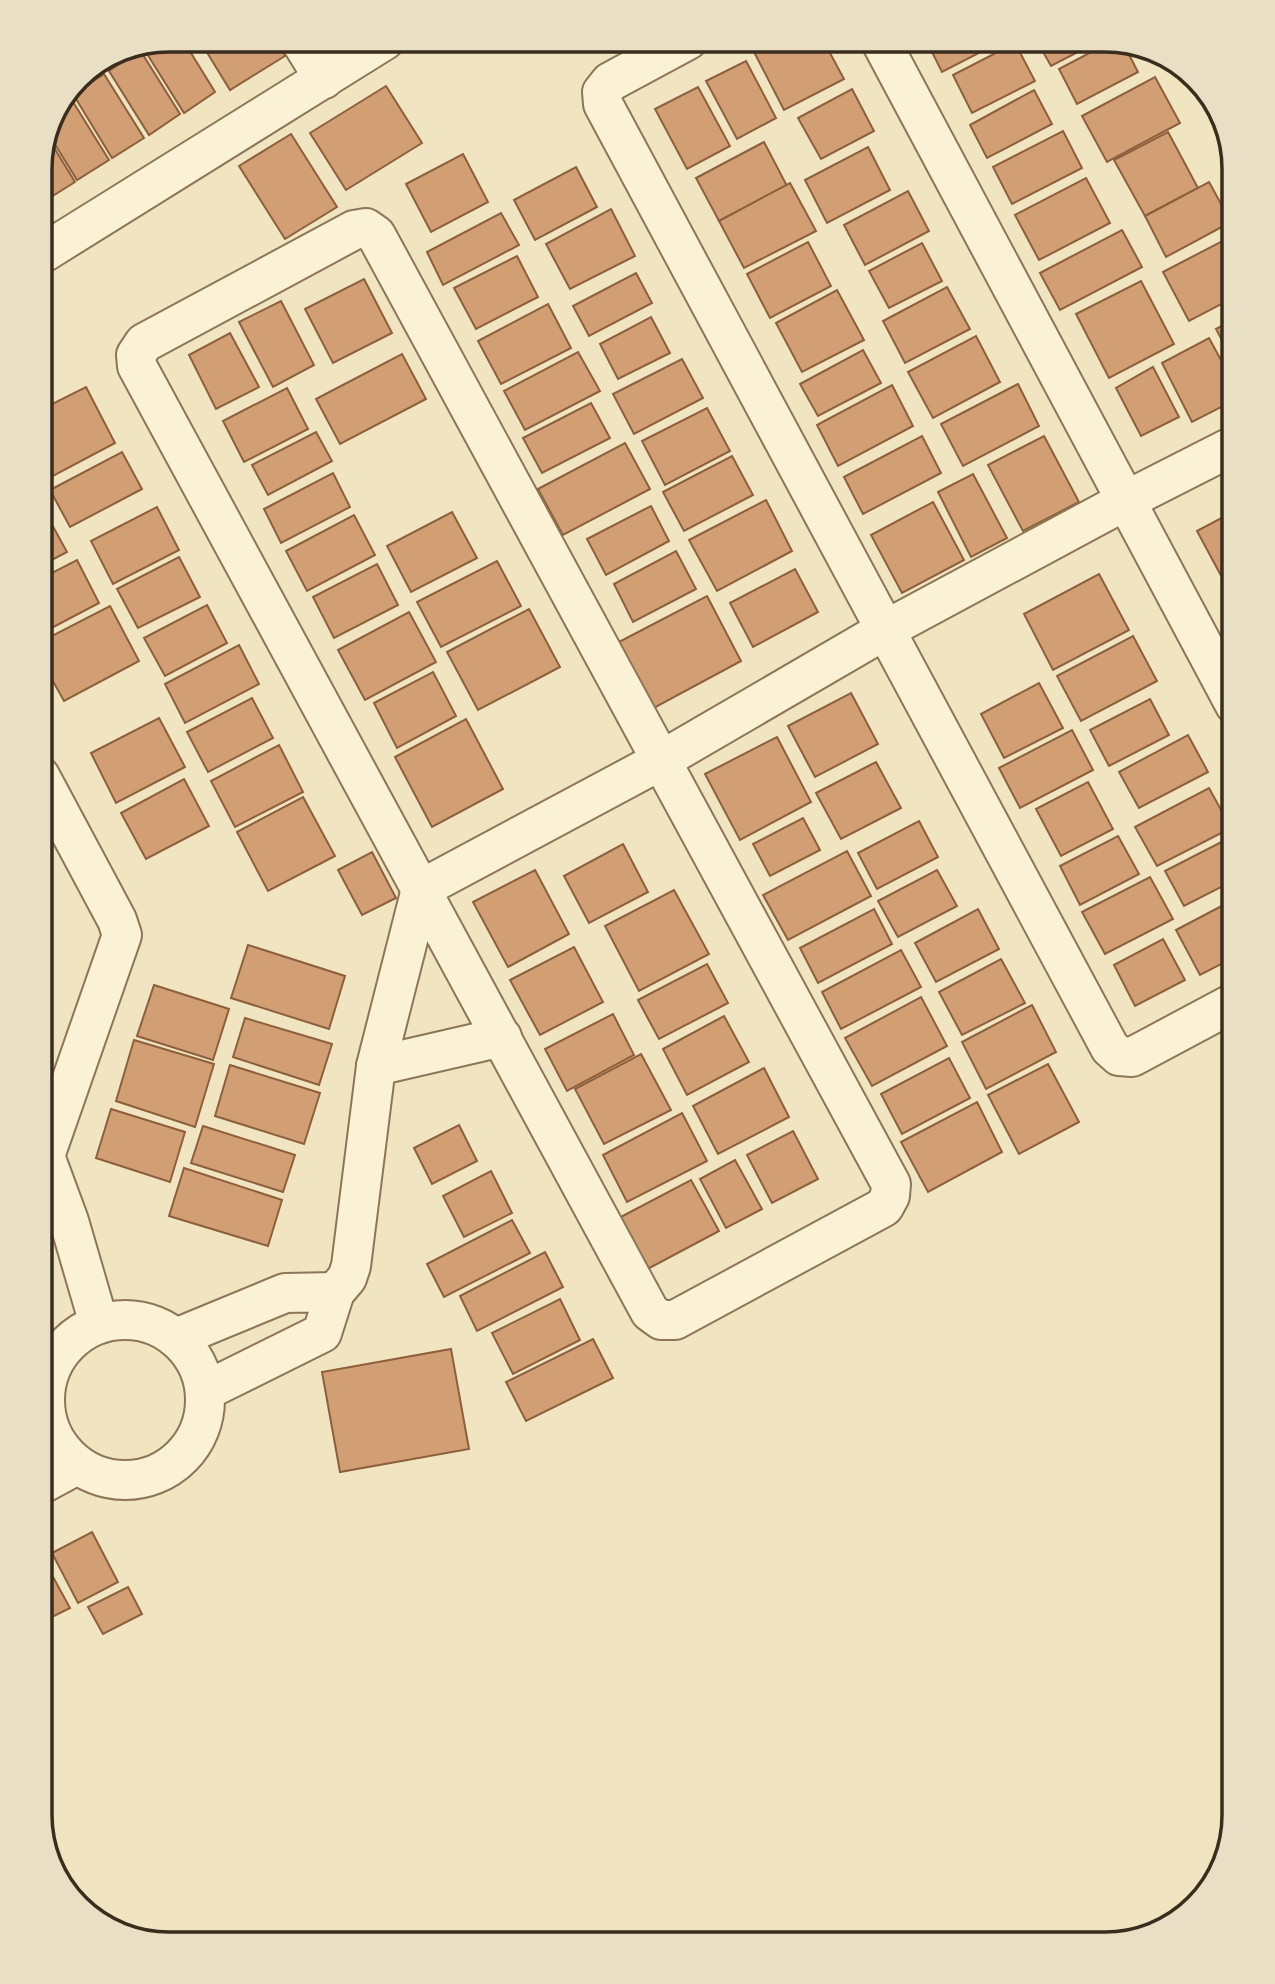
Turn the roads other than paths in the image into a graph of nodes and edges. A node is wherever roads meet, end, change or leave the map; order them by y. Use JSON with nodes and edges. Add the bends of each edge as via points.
{"nodes":[{"id":1,"x":307,"y":52,"type":"edge"},
{"id":2,"x":366,"y":52,"type":"edge"},
{"id":3,"x":665,"y":53,"type":"edge"},
{"id":4,"x":887,"y":53,"type":"edge"},
{"id":5,"x":324,"y":79,"type":"junction"},
{"id":6,"x":53,"y":247,"type":"edge"},
{"id":7,"x":1222,"y":452,"type":"edge"},
{"id":8,"x":1125,"y":501,"type":"junction"},
{"id":9,"x":885,"y":630,"type":"junction"},
{"id":10,"x":1222,"y":681,"type":"edge"},
{"id":11,"x":660,"y":761,"type":"junction"},
{"id":12,"x":53,"y":800,"type":"edge"},
{"id":13,"x":421,"y":889,"type":"junction"},
{"id":14,"x":1222,"y":1009,"type":"edge"},
{"id":15,"x":502,"y":1037,"type":"junction"},
{"id":16,"x":376,"y":1066,"type":"junction"},
{"id":17,"x":52,"y":1130,"type":"edge"},
{"id":18,"x":52,"y":1179,"type":"edge"},
{"id":19,"x":335,"y":1292,"type":"junction"},
{"id":20,"x":99,"y":1324,"type":"junction"},
{"id":21,"x":176,"y":1338,"type":"junction"},
{"id":22,"x":52,"y":1367,"type":"edge"},
{"id":23,"x":205,"y":1391,"type":"junction"},
{"id":24,"x":52,"y":1433,"type":"edge"},
{"id":25,"x":77,"y":1465,"type":"junction"},
{"id":26,"x":52,"y":1478,"type":"edge"}],
"edges":[{"from":1,"to":5,"type":"street"},
{"from":2,"to":5,"type":"street"},
{"from":3,"to":9,"type":"street","via":[[610,82],[602,92],[603,104]]},
{"from":4,"to":8,"type":"street"},
{"from":5,"to":6,"type":"street"},
{"from":7,"to":8,"type":"street"},
{"from":8,"to":9,"type":"street"},
{"from":8,"to":10,"type":"street"},
{"from":9,"to":11,"type":"street"},
{"from":9,"to":14,"type":"street","via":[[1110,1048],[1119,1056],[1132,1057]]},
{"from":11,"to":13,"type":"street"},
{"from":11,"to":13,"type":"street","via":[[376,235],[366,228],[354,230],[144,343],[136,355],[137,366]]},
{"from":11,"to":15,"type":"street","via":[[891,1184],[884,1207],[675,1320],[661,1320],[650,1312]]},
{"from":12,"to":17,"type":"street","via":[[122,935]]},
{"from":13,"to":15,"type":"street"},
{"from":13,"to":16,"type":"street"},
{"from":15,"to":16,"type":"street"},
{"from":16,"to":19,"type":"street","via":[[351,1266]]},
{"from":18,"to":20,"type":"street"},
{"from":19,"to":21,"type":"street","via":[[285,1293]]},
{"from":19,"to":23,"type":"street","via":[[322,1333]]},
{"from":20,"to":21,"type":"street","via":[[139,1320]]},
{"from":20,"to":22,"type":"street","via":[[68,1343]]},
{"from":21,"to":23,"type":"street","via":[[196,1362]]},
{"from":23,"to":25,"type":"street","via":[[201,1429],[180,1460],[148,1478],[112,1480]]},
{"from":24,"to":25,"type":"street"},
{"from":25,"to":26,"type":"street"}]}
